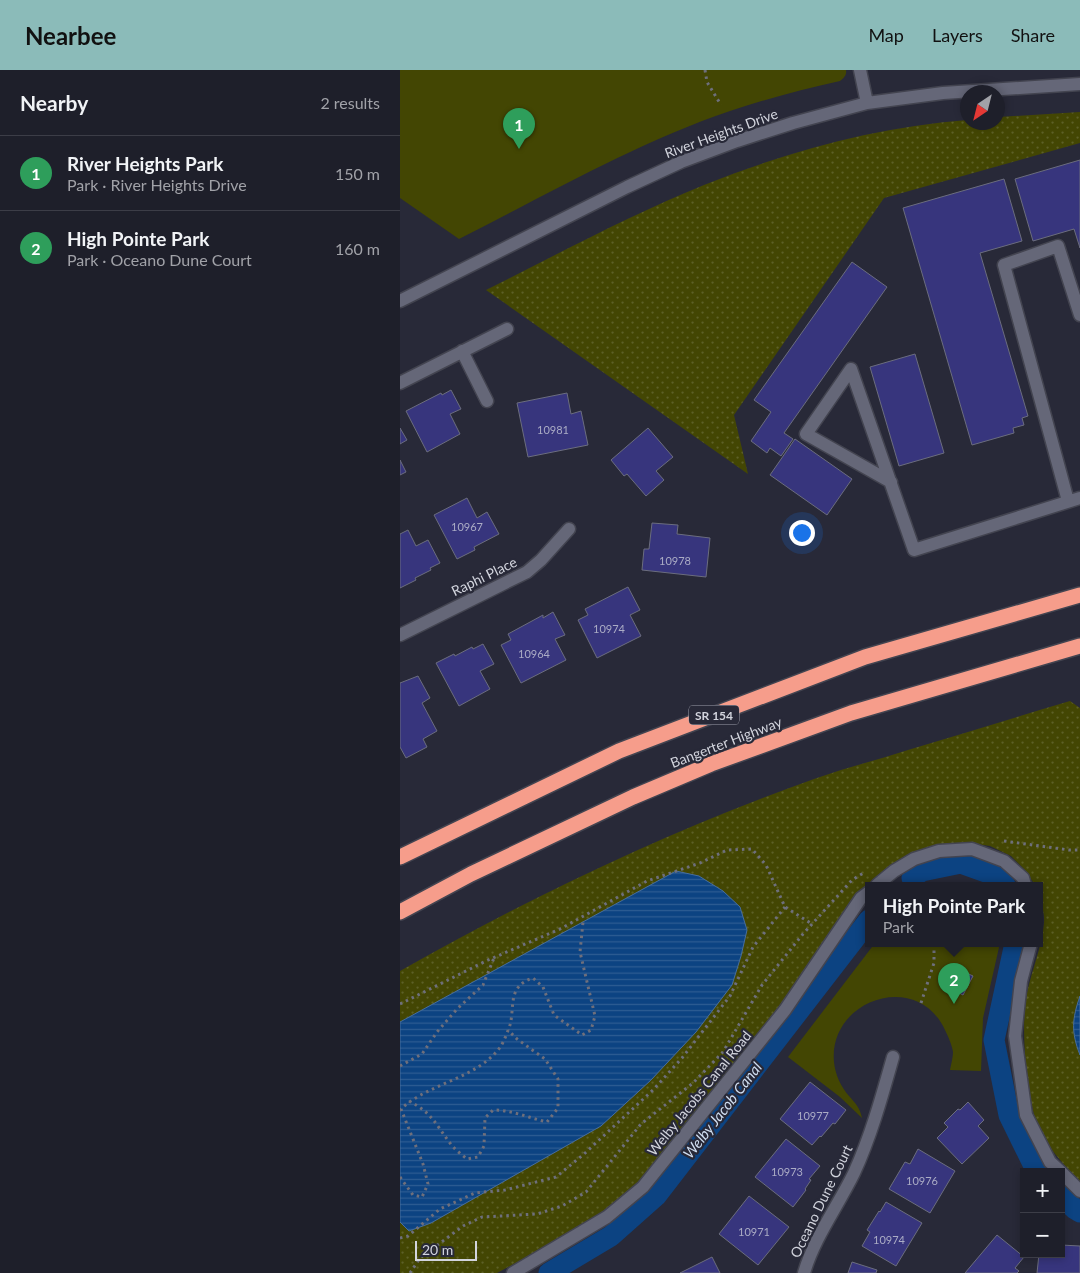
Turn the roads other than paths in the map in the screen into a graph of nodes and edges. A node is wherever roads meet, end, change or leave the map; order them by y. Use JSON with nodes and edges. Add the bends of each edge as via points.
{"nodes":[{"id":1,"x":860,"y":70,"type":"edge"},
{"id":2,"x":1080,"y":84,"type":"edge"},
{"id":3,"x":867,"y":103,"type":"junction"},
{"id":4,"x":400,"y":301,"type":"edge"},
{"id":5,"x":1080,"y":315,"type":"edge"},
{"id":6,"x":507,"y":329,"type":"dead end"},
{"id":7,"x":462,"y":351,"type":"junction"},
{"id":8,"x":400,"y":382,"type":"edge"},
{"id":9,"x":487,"y":401,"type":"dead end"},
{"id":10,"x":891,"y":482,"type":"junction"},
{"id":11,"x":1074,"y":500,"type":"edge"},
{"id":12,"x":569,"y":529,"type":"dead end"},
{"id":13,"x":1080,"y":595,"type":"edge"},
{"id":14,"x":400,"y":634,"type":"edge"},
{"id":15,"x":1080,"y":646,"type":"edge"},
{"id":16,"x":400,"y":857,"type":"edge"},
{"id":17,"x":881,"y":882,"type":"edge"},
{"id":18,"x":1024,"y":882,"type":"edge"},
{"id":19,"x":865,"y":895,"type":"edge"},
{"id":20,"x":400,"y":912,"type":"edge"},
{"id":21,"x":1030,"y":947,"type":"edge"},
{"id":22,"x":893,"y":1057,"type":"dead end"},
{"id":23,"x":1057,"y":1168,"type":"edge"},
{"id":24,"x":1065,"y":1176,"type":"edge"},
{"id":25,"x":1080,"y":1191,"type":"edge"},
{"id":26,"x":513,"y":1273,"type":"edge"},
{"id":27,"x":804,"y":1273,"type":"edge"}],
"edges":[{"from":1,"to":3,"type":"street"},
{"from":2,"to":3,"type":"street","name":"River Heights Drive","via":[[943,93]]},
{"from":3,"to":4,"type":"street","name":"River Heights Drive","via":[[793,123],[681,162]]},
{"from":5,"to":11,"type":"street","via":[[1058,246],[1004,265]]},
{"from":6,"to":7,"type":"street"},
{"from":7,"to":8,"type":"street"},
{"from":7,"to":9,"type":"street"},
{"from":10,"to":10,"type":"street","via":[[879,447],[851,369],[806,434]]},
{"from":10,"to":11,"type":"street","via":[[914,550]]},
{"from":12,"to":14,"type":"street","name":"Raphi Place","via":[[527,572]]},
{"from":13,"to":16,"type":"highway","number":"SR 154","via":[[864,657],[619,751]]},
{"from":15,"to":20,"type":"highway","name":"Bangerter Highway","via":[[850,713],[711,764],[624,801],[471,874]]},
{"from":17,"to":18,"type":"street","via":[[914,859],[939,850],[972,849],[1004,861]]},
{"from":19,"to":26,"type":"street","name":"Welby Jacobs Canal Road","via":[[785,1010],[643,1187],[606,1218]]},
{"from":21,"to":23,"type":"street","via":[[1021,981],[1016,1036],[1026,1115],[1050,1162]]},
{"from":22,"to":27,"type":"street","name":"Oceano Dune Court","via":[[874,1122],[855,1171]]},
{"from":24,"to":25,"type":"street"}]}
